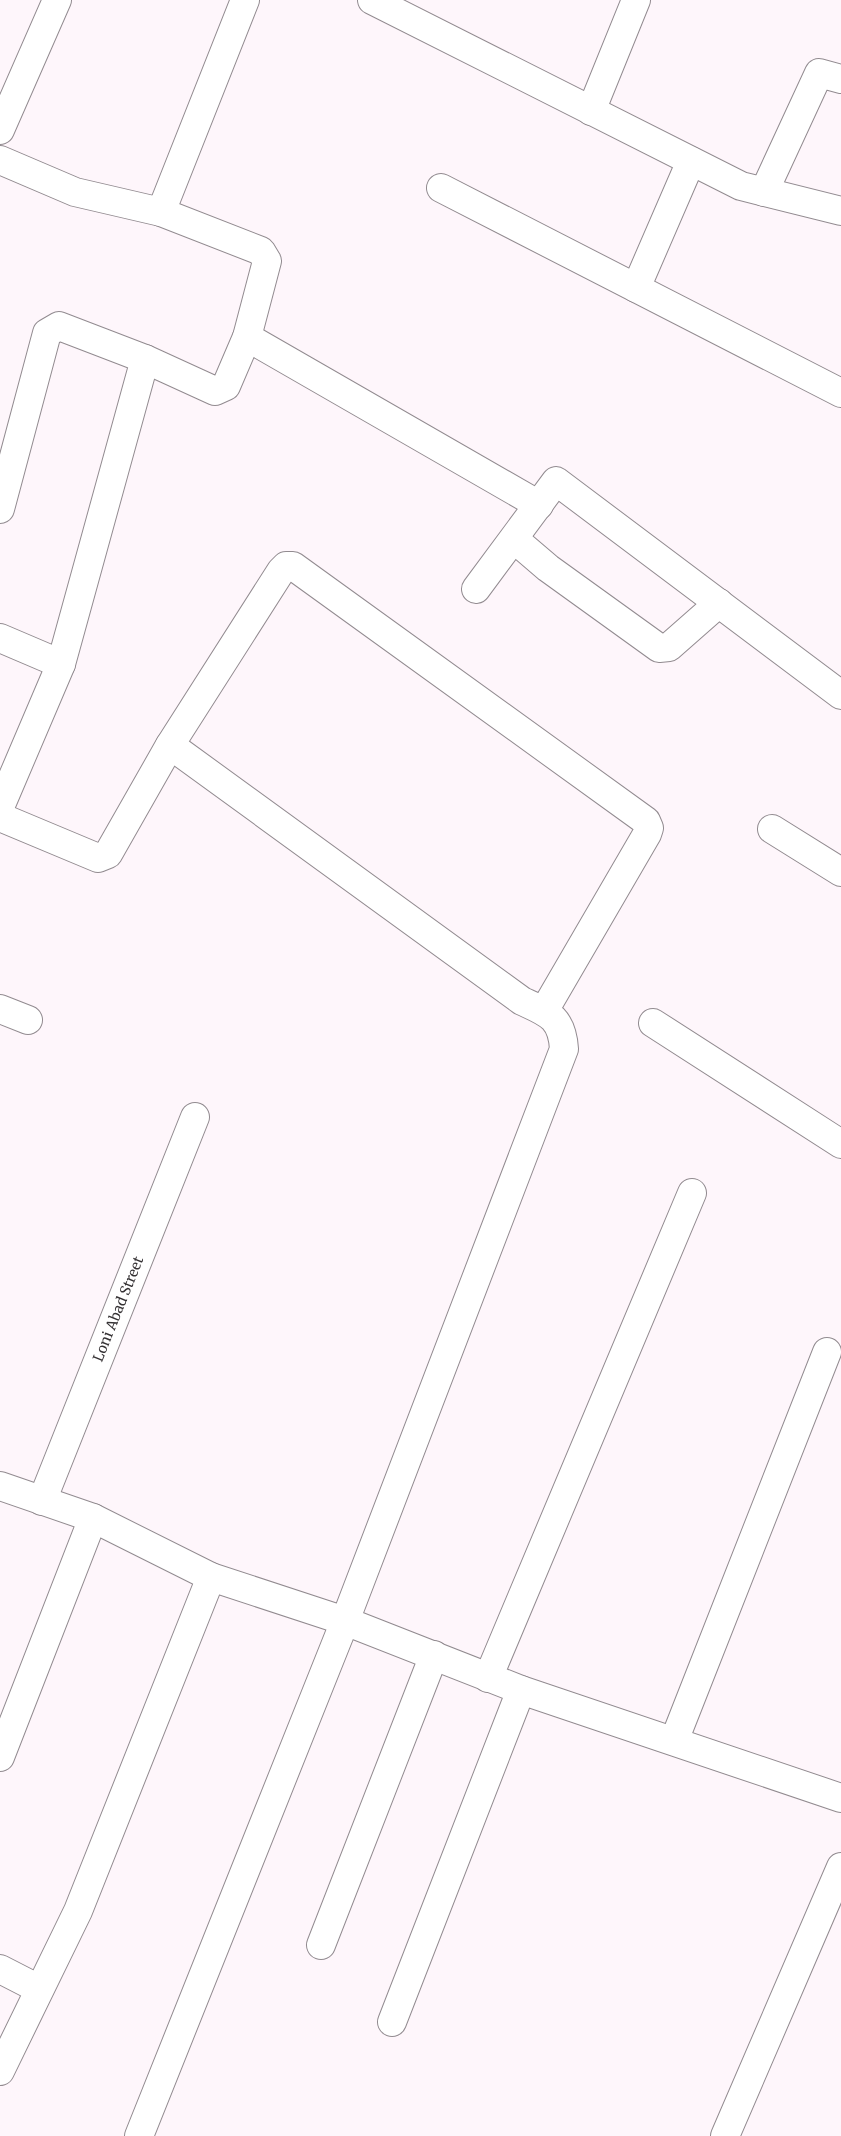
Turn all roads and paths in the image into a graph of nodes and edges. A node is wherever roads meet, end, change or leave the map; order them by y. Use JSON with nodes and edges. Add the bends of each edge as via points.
{"nodes":[{"id":1,"x":57,"y":0,"type":"edge"},
{"id":2,"x":245,"y":0,"type":"edge"},
{"id":3,"x":372,"y":0,"type":"edge"},
{"id":4,"x":636,"y":0,"type":"edge"},
{"id":5,"x":841,"y":79,"type":"edge"},
{"id":6,"x":591,"y":111,"type":"junction"},
{"id":7,"x":0,"y":130,"type":"edge"},
{"id":8,"x":0,"y":160,"type":"edge"},
{"id":9,"x":691,"y":161,"type":"junction"},
{"id":10,"x":441,"y":188,"type":"dead end"},
{"id":11,"x":764,"y":192,"type":"junction"},
{"id":12,"x":841,"y":211,"type":"edge"},
{"id":13,"x":161,"y":212,"type":"junction"},
{"id":14,"x":636,"y":288,"type":"junction"},
{"id":15,"x":247,"y":337,"type":"junction"},
{"id":16,"x":146,"y":360,"type":"junction"},
{"id":17,"x":841,"y":393,"type":"edge"},
{"id":18,"x":539,"y":505,"type":"junction"},
{"id":19,"x":0,"y":509,"type":"edge"},
{"id":20,"x":514,"y":539,"type":"junction"},
{"id":21,"x":476,"y":589,"type":"dead end"},
{"id":22,"x":719,"y":603,"type":"junction"},
{"id":23,"x":0,"y":638,"type":"edge"},
{"id":24,"x":61,"y":664,"type":"junction"},
{"id":25,"x":841,"y":695,"type":"edge"},
{"id":26,"x":170,"y":745,"type":"junction"},
{"id":27,"x":0,"y":806,"type":"edge"},
{"id":28,"x":0,"y":817,"type":"edge"},
{"id":29,"x":772,"y":829,"type":"dead end"},
{"id":30,"x":841,"y":872,"type":"edge"},
{"id":31,"x":0,"y":1009,"type":"edge"},
{"id":32,"x":544,"y":1011,"type":"junction"},
{"id":33,"x":28,"y":1020,"type":"dead end"},
{"id":34,"x":653,"y":1023,"type":"dead end"},
{"id":35,"x":195,"y":1117,"type":"dead end"},
{"id":36,"x":841,"y":1144,"type":"edge"},
{"id":37,"x":692,"y":1193,"type":"dead end"},
{"id":38,"x":827,"y":1352,"type":"dead end"},
{"id":39,"x":0,"y":1486,"type":"edge"},
{"id":40,"x":42,"y":1501,"type":"junction"},
{"id":41,"x":93,"y":1518,"type":"junction"},
{"id":42,"x":211,"y":1577,"type":"junction"},
{"id":43,"x":345,"y":1621,"type":"junction"},
{"id":44,"x":434,"y":1655,"type":"junction"},
{"id":45,"x":488,"y":1678,"type":"junction"},
{"id":46,"x":521,"y":1690,"type":"junction"},
{"id":47,"x":674,"y":1741,"type":"junction"},
{"id":48,"x":0,"y":1757,"type":"edge"},
{"id":49,"x":841,"y":1798,"type":"edge"},
{"id":50,"x":841,"y":1868,"type":"edge"},
{"id":51,"x":832,"y":1915,"type":"edge"},
{"id":52,"x":320,"y":1945,"type":"dead end"},
{"id":53,"x":0,"y":1969,"type":"edge"},
{"id":54,"x":39,"y":1989,"type":"junction"},
{"id":55,"x":392,"y":2022,"type":"dead end"},
{"id":56,"x":0,"y":2072,"type":"edge"},
{"id":57,"x":139,"y":2136,"type":"edge"},
{"id":58,"x":725,"y":2136,"type":"edge"}],
"edges":[{"from":1,"to":7,"type":"street"},
{"from":2,"to":13,"type":"street"},
{"from":3,"to":6,"type":"street"},
{"from":4,"to":6,"type":"street"},
{"from":5,"to":11,"type":"street","via":[[819,74]]},
{"from":6,"to":9,"type":"street"},
{"from":8,"to":13,"type":"street","via":[[75,192]]},
{"from":9,"to":11,"type":"street","via":[[741,186]]},
{"from":9,"to":14,"type":"street"},
{"from":10,"to":14,"type":"street"},
{"from":11,"to":12,"type":"street"},
{"from":13,"to":15,"type":"street","via":[[261,251],[267,261]]},
{"from":14,"to":17,"type":"street"},
{"from":15,"to":16,"type":"street","via":[[226,386],[215,391]]},
{"from":15,"to":18,"type":"street"},
{"from":16,"to":19,"type":"street","via":[[59,326],[47,333]]},
{"from":16,"to":24,"type":"street"},
{"from":18,"to":20,"type":"street"},
{"from":18,"to":22,"type":"street","via":[[556,481]]},
{"from":20,"to":21,"type":"street"},
{"from":20,"to":22,"type":"street","via":[[548,568],[659,648],[669,647]]},
{"from":22,"to":25,"type":"street"},
{"from":23,"to":24,"type":"street"},
{"from":24,"to":27,"type":"street"},
{"from":26,"to":28,"type":"street","via":[[108,854],[103,857],[98,858]]},
{"from":26,"to":32,"type":"street","via":[[522,1001]]},
{"from":26,"to":32,"type":"street","via":[[281,571],[286,566],[294,566],[646,821],[647,834]]},
{"from":29,"to":30,"type":"street"},
{"from":31,"to":33,"type":"street"},
{"from":32,"to":43,"type":"street","via":[[558,1022],[564,1049]]},
{"from":34,"to":36,"type":"street"},
{"from":35,"to":40,"type":"street","name":"Loni Abad Street"},
{"from":37,"to":45,"type":"street"},
{"from":38,"to":47,"type":"street"},
{"from":39,"to":40,"type":"street"},
{"from":40,"to":41,"type":"street"},
{"from":41,"to":42,"type":"street"},
{"from":41,"to":48,"type":"street"},
{"from":42,"to":43,"type":"street"},
{"from":42,"to":54,"type":"street","via":[[78,1911]]},
{"from":43,"to":44,"type":"street"},
{"from":43,"to":57,"type":"street"},
{"from":44,"to":45,"type":"street"},
{"from":44,"to":52,"type":"street"},
{"from":45,"to":46,"type":"street"},
{"from":46,"to":47,"type":"street"},
{"from":46,"to":55,"type":"street"},
{"from":47,"to":49,"type":"street"},
{"from":50,"to":51,"type":"street"},
{"from":51,"to":58,"type":"street"},
{"from":53,"to":54,"type":"street"},
{"from":54,"to":56,"type":"street"}]}
